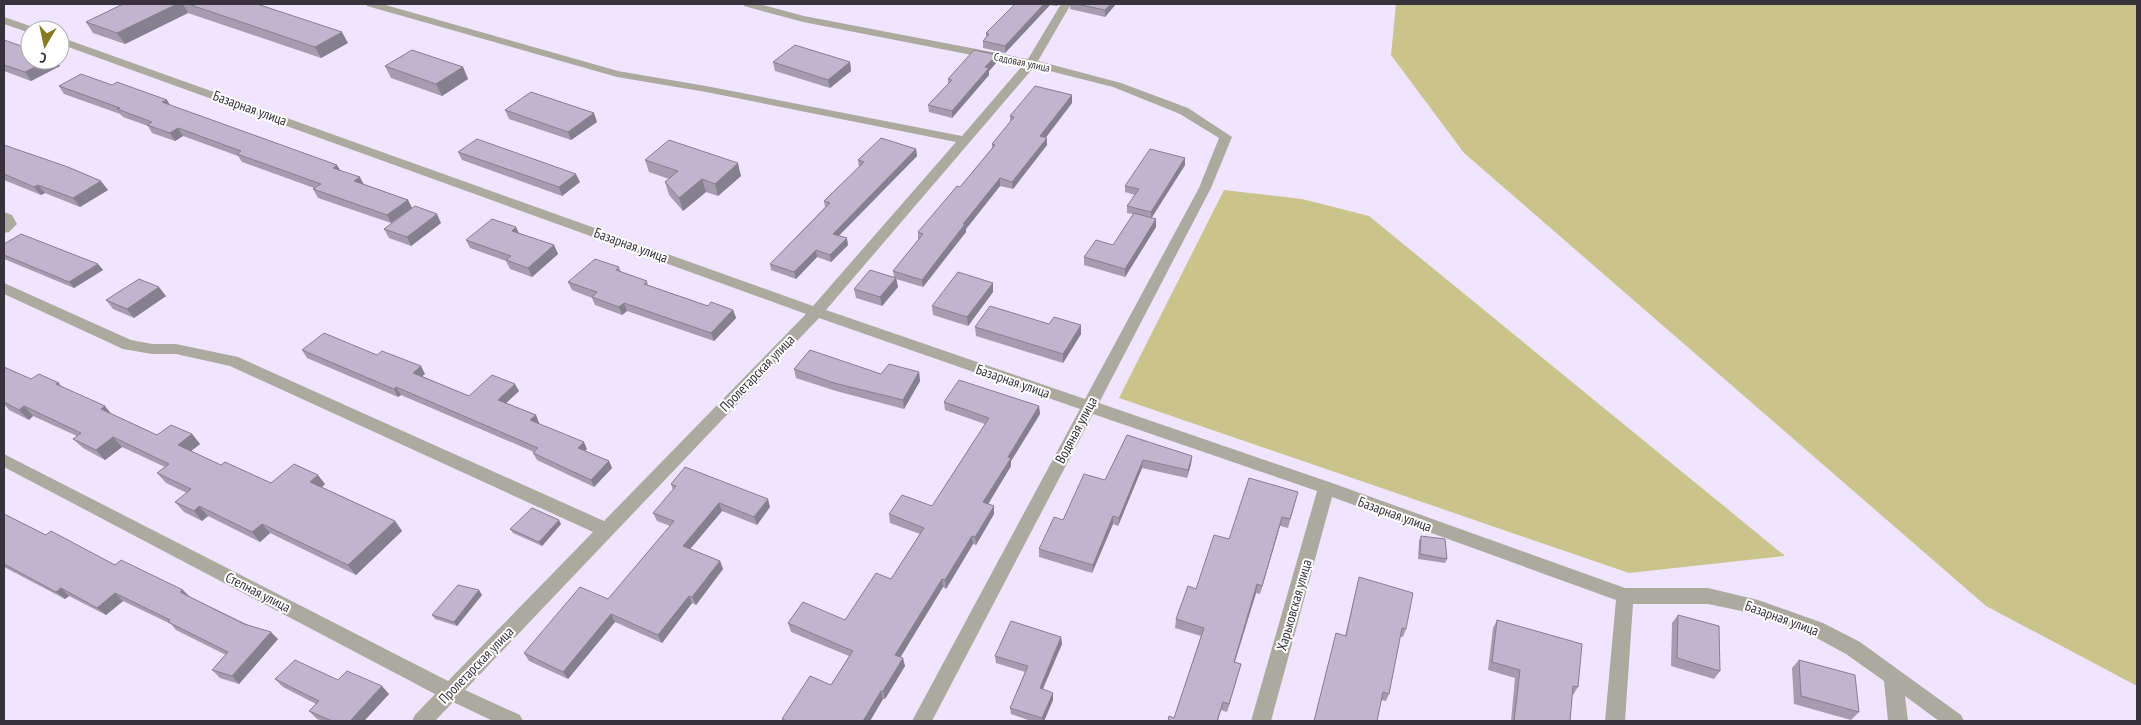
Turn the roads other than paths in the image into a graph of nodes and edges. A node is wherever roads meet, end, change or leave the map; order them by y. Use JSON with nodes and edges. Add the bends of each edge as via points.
{"nodes":[{"id":1,"x":371,"y":4,"type":"edge"},
{"id":2,"x":748,"y":4,"type":"edge"},
{"id":3,"x":1066,"y":4,"type":"edge"},
{"id":4,"x":4,"y":20,"type":"edge"},
{"id":5,"x":20,"y":26,"type":"edge"},
{"id":6,"x":70,"y":44,"type":"edge"},
{"id":7,"x":1031,"y":63,"type":"junction"},
{"id":8,"x":1226,"y":138,"type":"joint"},
{"id":9,"x":965,"y":140,"type":"junction"},
{"id":10,"x":4,"y":216,"type":"edge"},
{"id":11,"x":4,"y":229,"type":"edge"},
{"id":12,"x":4,"y":288,"type":"edge"},
{"id":13,"x":816,"y":312,"type":"junction"},
{"id":14,"x":1088,"y":407,"type":"junction"},
{"id":15,"x":4,"y":460,"type":"edge"},
{"id":16,"x":1326,"y":488,"type":"junction"},
{"id":17,"x":606,"y":530,"type":"junction"},
{"id":18,"x":1625,"y":596,"type":"junction"},
{"id":19,"x":1893,"y":676,"type":"junction"},
{"id":20,"x":450,"y":692,"type":"junction"},
{"id":21,"x":422,"y":721,"type":"edge"},
{"id":22,"x":513,"y":721,"type":"edge"},
{"id":23,"x":922,"y":721,"type":"edge"},
{"id":24,"x":1261,"y":721,"type":"edge"},
{"id":25,"x":1615,"y":721,"type":"edge"},
{"id":26,"x":1898,"y":721,"type":"edge"},
{"id":27,"x":1954,"y":721,"type":"edge"}],
"edges":[{"from":1,"to":9,"type":"street","via":[[617,74]]},
{"from":2,"to":7,"type":"street","name":"Садовая улица","via":[[803,19]]},
{"from":3,"to":7,"type":"street","name":"Пролетарская улица"},
{"from":4,"to":5,"type":"street"},
{"from":6,"to":13,"type":"street","name":"Базарная улица"},
{"from":7,"to":8,"type":"street","name":"Садовая улица","via":[[1117,85],[1184,111]]},
{"from":7,"to":9,"type":"street","name":"Пролетарская улица"},
{"from":8,"to":14,"type":"street","name":"Водяная улица","via":[[1205,188]]},
{"from":9,"to":13,"type":"street","name":"Пролетарская улица"},
{"from":10,"to":11,"type":"street","via":[[10,224]]},
{"from":12,"to":17,"type":"street","via":[[128,345],[176,349],[233,361]]},
{"from":13,"to":14,"type":"street","name":"Базарная улица"},
{"from":13,"to":17,"type":"street","name":"Пролетарская улица"},
{"from":14,"to":16,"type":"street","name":"Базарная улица"},
{"from":14,"to":23,"type":"street","name":"Водяная улица"},
{"from":15,"to":20,"type":"street","name":"Степная улица"},
{"from":16,"to":18,"type":"street","name":"Базарная улица"},
{"from":16,"to":24,"type":"street","name":"Харьковская улица"},
{"from":17,"to":20,"type":"street","name":"Пролетарская улица"},
{"from":18,"to":19,"type":"street","name":"Базарная улица","via":[[1708,596],[1752,605],[1817,629],[1853,648]]},
{"from":18,"to":25,"type":"street"},
{"from":19,"to":26,"type":"street"},
{"from":19,"to":27,"type":"street","name":"Базарная улица"},
{"from":20,"to":21,"type":"street","name":"Пролетарская улица"},
{"from":20,"to":22,"type":"street","name":"Степная улица"}]}
